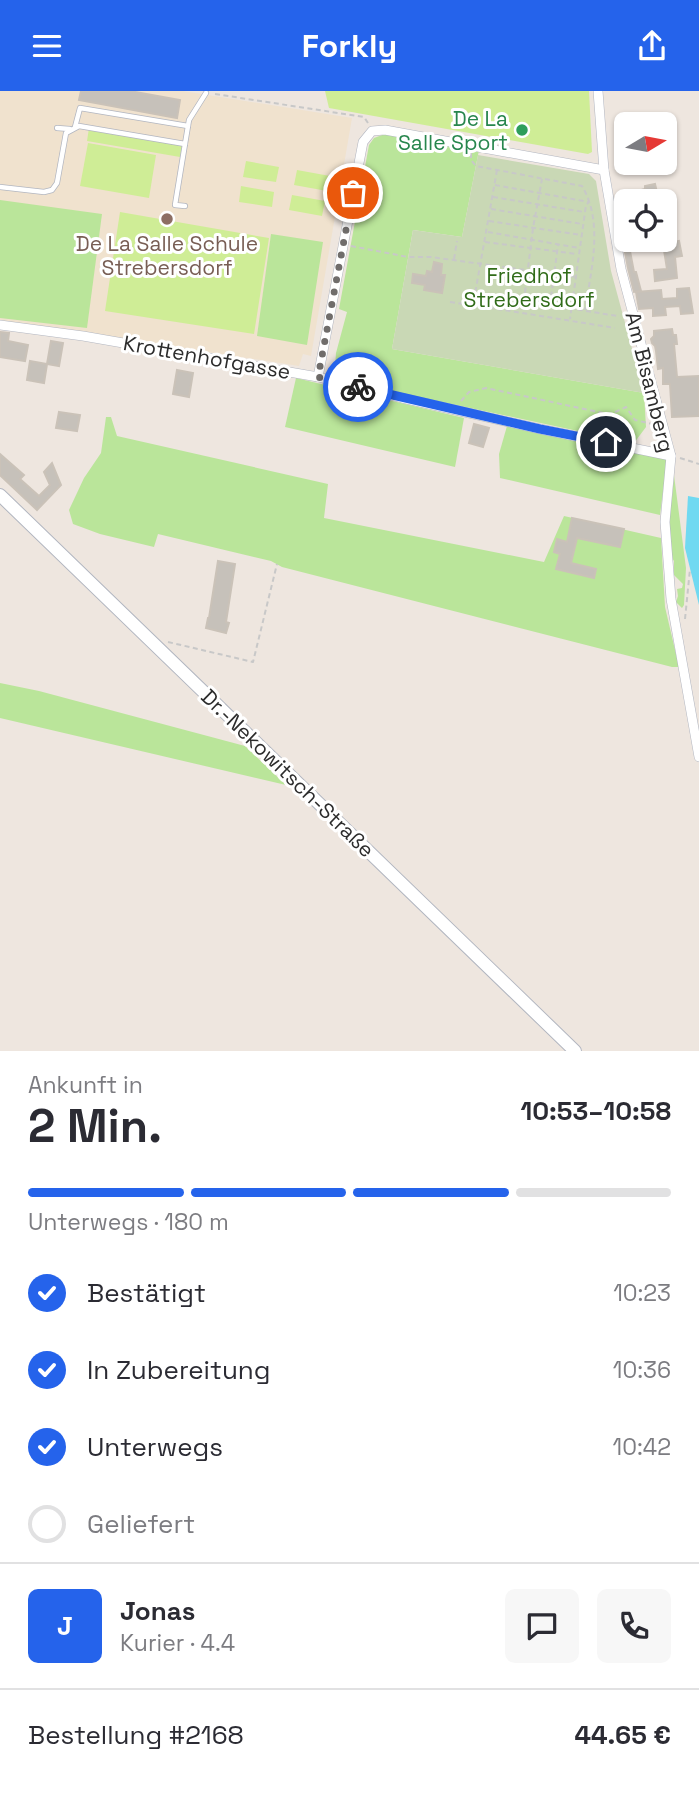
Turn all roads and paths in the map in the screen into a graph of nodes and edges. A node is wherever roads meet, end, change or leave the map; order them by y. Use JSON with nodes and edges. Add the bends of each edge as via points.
{"nodes":[{"id":1,"x":598,"y":91,"type":"edge"},
{"id":2,"x":206,"y":93,"type":"edge"},
{"id":3,"x":188,"y":126,"type":"junction"},
{"id":4,"x":57,"y":128,"type":"dead end"},
{"id":5,"x":72,"y":128,"type":"junction"},
{"id":6,"x":372,"y":131,"type":"junction"},
{"id":7,"x":185,"y":144,"type":"junction"},
{"id":8,"x":471,"y":145,"type":"junction"},
{"id":9,"x":496,"y":170,"type":"junction"},
{"id":10,"x":604,"y":170,"type":"junction"},
{"id":11,"x":542,"y":179,"type":"junction"},
{"id":12,"x":494,"y":185,"type":"junction"},
{"id":13,"x":0,"y":187,"type":"edge"},
{"id":14,"x":539,"y":193,"type":"junction"},
{"id":15,"x":492,"y":197,"type":"junction"},
{"id":16,"x":589,"y":202,"type":"junction"},
{"id":17,"x":537,"y":204,"type":"junction"},
{"id":18,"x":185,"y":206,"type":"dead end"},
{"id":19,"x":490,"y":209,"type":"junction"},
{"id":20,"x":585,"y":212,"type":"junction"},
{"id":21,"x":536,"y":216,"type":"junction"},
{"id":22,"x":488,"y":220,"type":"junction"},
{"id":23,"x":583,"y":224,"type":"junction"},
{"id":24,"x":533,"y":227,"type":"junction"},
{"id":25,"x":486,"y":232,"type":"junction"},
{"id":26,"x":582,"y":235,"type":"junction"},
{"id":27,"x":531,"y":240,"type":"junction"},
{"id":28,"x":457,"y":241,"type":"dead end"},
{"id":29,"x":484,"y":242,"type":"junction"},
{"id":30,"x":558,"y":244,"type":"junction"},
{"id":31,"x":344,"y":245,"type":"junction"},
{"id":32,"x":580,"y":248,"type":"junction"},
{"id":33,"x":530,"y":249,"type":"junction"},
{"id":34,"x":558,"y":252,"type":"junction"},
{"id":35,"x":579,"y":255,"type":"junction"},
{"id":36,"x":454,"y":260,"type":"junction"},
{"id":37,"x":480,"y":264,"type":"junction"},
{"id":38,"x":528,"y":271,"type":"junction"},
{"id":39,"x":555,"y":274,"type":"junction"},
{"id":40,"x":576,"y":277,"type":"junction"},
{"id":41,"x":475,"y":293,"type":"junction"},
{"id":42,"x":524,"y":301,"type":"junction"},
{"id":43,"x":450,"y":302,"type":"dead end"},
{"id":44,"x":473,"y":305,"type":"junction"},
{"id":45,"x":550,"y":305,"type":"junction"},
{"id":46,"x":571,"y":308,"type":"junction"},
{"id":47,"x":585,"y":310,"type":"junction"},
{"id":48,"x":617,"y":316,"type":"dead end"},
{"id":49,"x":569,"y":321,"type":"junction"},
{"id":50,"x":0,"y":325,"type":"edge"},
{"id":51,"x":615,"y":328,"type":"dead end"},
{"id":52,"x":318,"y":377,"type":"junction"},
{"id":53,"x":458,"y":411,"type":"junction"},
{"id":54,"x":663,"y":427,"type":"junction"},
{"id":55,"x":671,"y":456,"type":"junction"},
{"id":56,"x":699,"y":464,"type":"edge"},
{"id":57,"x":0,"y":495,"type":"edge"},
{"id":58,"x":277,"y":564,"type":"dead end"},
{"id":59,"x":690,"y":569,"type":"dead end"},
{"id":60,"x":677,"y":631,"type":"junction"},
{"id":61,"x":147,"y":638,"type":"junction"},
{"id":62,"x":699,"y":757,"type":"edge"},
{"id":63,"x":575,"y":1051,"type":"edge"}],
"edges":[{"from":1,"to":10,"type":"street","name":"Am Bisamberg"},
{"from":2,"to":3,"type":"lane"},
{"from":2,"to":6,"type":"path","via":[[364,117]]},
{"from":3,"to":5,"type":"lane","via":[[79,108]]},
{"from":3,"to":7,"type":"lane"},
{"from":4,"to":5,"type":"lane"},
{"from":5,"to":7,"type":"lane"},
{"from":5,"to":13,"type":"lane","via":[[66,133],[52,190]]},
{"from":6,"to":8,"type":"street"},
{"from":6,"to":31,"type":"street","via":[[363,142]]},
{"from":7,"to":18,"type":"lane","via":[[174,205]]},
{"from":8,"to":9,"type":"path","via":[[476,166]]},
{"from":8,"to":10,"type":"street"},
{"from":9,"to":11,"type":"path"},
{"from":9,"to":12,"type":"path"},
{"from":10,"to":54,"type":"street","name":"Am Bisamberg","via":[[621,269]]},
{"from":11,"to":14,"type":"path"},
{"from":11,"to":16,"type":"path","via":[[582,186]]},
{"from":12,"to":14,"type":"path"},
{"from":12,"to":15,"type":"path"},
{"from":14,"to":16,"type":"path"},
{"from":14,"to":17,"type":"path"},
{"from":15,"to":17,"type":"path"},
{"from":15,"to":19,"type":"path"},
{"from":16,"to":20,"type":"path"},
{"from":16,"to":47,"type":"path","via":[[595,237]]},
{"from":17,"to":20,"type":"path"},
{"from":17,"to":21,"type":"path"},
{"from":19,"to":21,"type":"path"},
{"from":19,"to":22,"type":"path"},
{"from":20,"to":23,"type":"path"},
{"from":21,"to":23,"type":"path"},
{"from":21,"to":24,"type":"path"},
{"from":22,"to":24,"type":"path"},
{"from":22,"to":25,"type":"path"},
{"from":23,"to":26,"type":"path"},
{"from":24,"to":26,"type":"path"},
{"from":24,"to":27,"type":"path"},
{"from":25,"to":27,"type":"path"},
{"from":25,"to":29,"type":"path"},
{"from":26,"to":32,"type":"path"},
{"from":27,"to":30,"type":"path"},
{"from":27,"to":33,"type":"path"},
{"from":28,"to":36,"type":"path"},
{"from":29,"to":33,"type":"path"},
{"from":29,"to":37,"type":"path"},
{"from":30,"to":32,"type":"path"},
{"from":30,"to":34,"type":"path"},
{"from":31,"to":36,"type":"path"},
{"from":31,"to":52,"type":"street"},
{"from":32,"to":35,"type":"path"},
{"from":33,"to":34,"type":"path"},
{"from":33,"to":38,"type":"path"},
{"from":34,"to":35,"type":"path"},
{"from":34,"to":39,"type":"path"},
{"from":35,"to":40,"type":"path"},
{"from":36,"to":37,"type":"path"},
{"from":37,"to":38,"type":"path"},
{"from":37,"to":41,"type":"path"},
{"from":38,"to":39,"type":"path"},
{"from":38,"to":42,"type":"path"},
{"from":39,"to":40,"type":"path"},
{"from":39,"to":45,"type":"path"},
{"from":40,"to":46,"type":"path"},
{"from":41,"to":42,"type":"path"},
{"from":41,"to":44,"type":"path"},
{"from":42,"to":45,"type":"path"},
{"from":43,"to":44,"type":"path"},
{"from":44,"to":49,"type":"path"},
{"from":45,"to":46,"type":"path"},
{"from":46,"to":47,"type":"path"},
{"from":46,"to":49,"type":"path"},
{"from":47,"to":48,"type":"path"},
{"from":49,"to":51,"type":"path"},
{"from":50,"to":52,"type":"street","name":"Krottenhofgasse"},
{"from":52,"to":53,"type":"street","name":"Krottenhofgasse"},
{"from":53,"to":54,"type":"path","via":[[466,394],[486,388],[608,414],[626,407],[635,420]]},
{"from":53,"to":55,"type":"street","name":"Krottenhofgasse"},
{"from":54,"to":55,"type":"street","name":"Am Bisamberg"},
{"from":55,"to":56,"type":"path"},
{"from":55,"to":60,"type":"street","name":"Am Bisamberg","via":[[665,522]]},
{"from":57,"to":61,"type":"main road","name":"Dr.-Nekowitsch-Straße"},
{"from":58,"to":61,"type":"path","via":[[253,662]]},
{"from":59,"to":60,"type":"path","via":[[685,619]]},
{"from":60,"to":62,"type":"street","name":"Am Bisamberg"},
{"from":61,"to":63,"type":"main road","name":"Dr.-Nekowitsch-Straße"}]}
